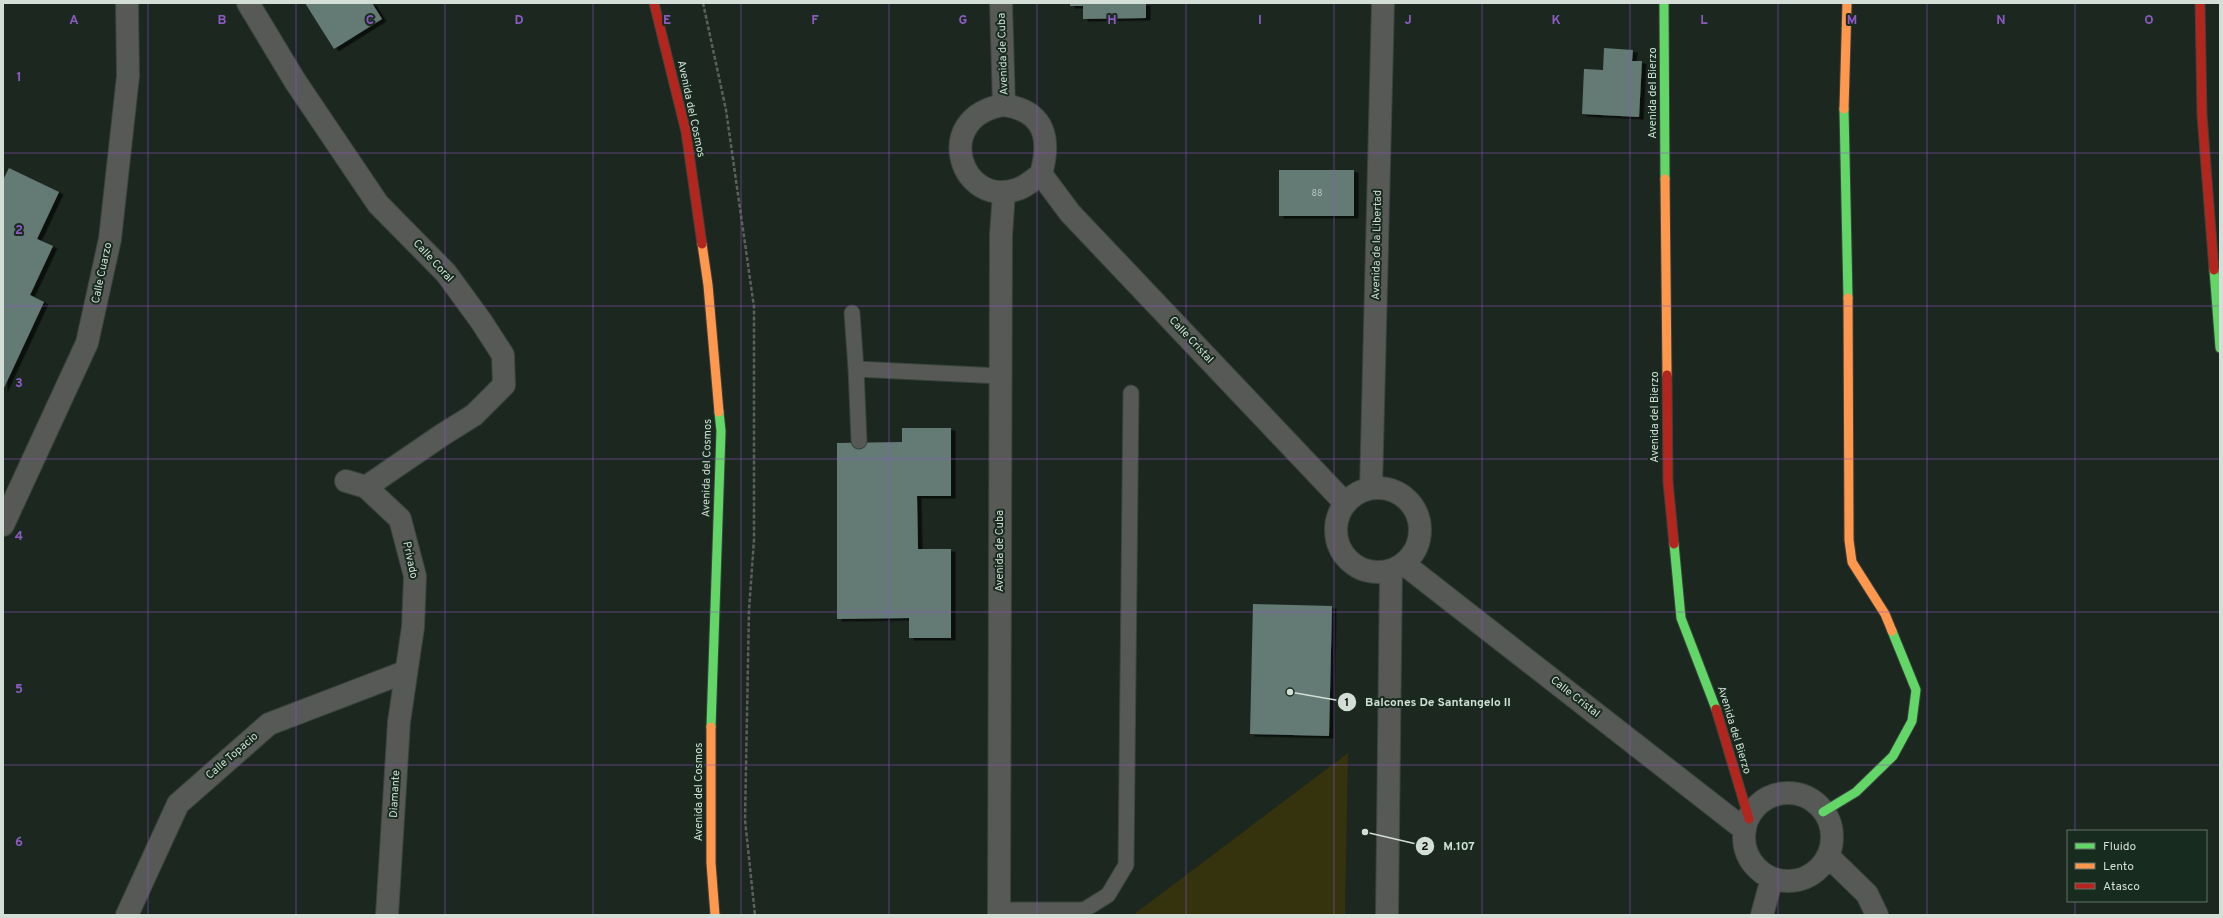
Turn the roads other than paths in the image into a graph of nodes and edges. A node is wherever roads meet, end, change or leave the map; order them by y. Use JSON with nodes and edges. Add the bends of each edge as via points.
{"nodes":[{"id":1,"x":127,"y":3,"type":"edge"},
{"id":2,"x":248,"y":3,"type":"edge"},
{"id":3,"x":654,"y":3,"type":"edge"},
{"id":4,"x":1001,"y":3,"type":"edge"},
{"id":5,"x":1383,"y":3,"type":"edge"},
{"id":6,"x":1664,"y":3,"type":"edge"},
{"id":7,"x":1847,"y":3,"type":"edge"},
{"id":8,"x":2200,"y":3,"type":"edge"},
{"id":9,"x":1004,"y":105,"type":"junction"},
{"id":10,"x":1041,"y":174,"type":"junction"},
{"id":11,"x":1004,"y":192,"type":"junction"},
{"id":12,"x":852,"y":313,"type":"dead end"},
{"id":13,"x":2220,"y":348,"type":"edge"},
{"id":14,"x":856,"y":369,"type":"junction"},
{"id":15,"x":1000,"y":376,"type":"junction"},
{"id":16,"x":1131,"y":392,"type":"dead end"},
{"id":17,"x":859,"y":441,"type":"dead end"},
{"id":18,"x":356,"y":484,"type":"joint"},
{"id":19,"x":1371,"y":488,"type":"junction"},
{"id":20,"x":1345,"y":503,"type":"junction"},
{"id":21,"x":3,"y":526,"type":"edge"},
{"id":22,"x":1398,"y":567,"type":"junction"},
{"id":23,"x":405,"y":672,"type":"junction"},
{"id":24,"x":1824,"y":812,"type":"junction"},
{"id":25,"x":1747,"y":825,"type":"junction"},
{"id":26,"x":1828,"y":856,"type":"junction"},
{"id":27,"x":1772,"y":878,"type":"junction"},
{"id":28,"x":999,"y":912,"type":"edge"},
{"id":29,"x":127,"y":915,"type":"edge"},
{"id":30,"x":387,"y":915,"type":"edge"},
{"id":31,"x":715,"y":915,"type":"edge"},
{"id":32,"x":1387,"y":915,"type":"edge"},
{"id":33,"x":1762,"y":915,"type":"edge"},
{"id":34,"x":1877,"y":915,"type":"edge"}],
"edges":[{"from":1,"to":21,"type":"street","name":"Calle Cuarzo","via":[[128,76],[110,239],[87,344]]},
{"from":2,"to":18,"type":"street","name":"Calle Coral","via":[[295,81],[378,204],[446,273],[482,321],[503,355],[504,385],[474,415]]},
{"from":3,"to":31,"type":"main road","name":"Avenida del Cosmos","via":[[686,132],[708,285],[721,432],[710,725],[711,863]]},
{"from":4,"to":9,"type":"street","name":"Avenida de Cuba"},
{"from":5,"to":19,"type":"street","name":"Avenida de la Libertad"},
{"from":6,"to":25,"type":"main road","name":"Avenida del Bierzo","via":[[1668,482],[1682,618],[1713,700]]},
{"from":7,"to":24,"type":"main road","via":[[1844,109],[1849,540],[1852,562],[1885,614],[1916,690],[1916,708],[1912,722],[1893,756],[1856,792]]},
{"from":8,"to":13,"type":"main road","via":[[2202,115]]},
{"from":9,"to":10,"type":"street","via":[[1016,107],[1030,114],[1040,125],[1046,140],[1046,155]]},
{"from":9,"to":11,"type":"street","via":[[990,107],[969,122],[962,135],[961,158],[966,172],[976,183],[989,190]]},
{"from":10,"to":11,"type":"street","via":[[1019,189]]},
{"from":10,"to":20,"type":"street","name":"Calle Cristal","via":[[1070,213]]},
{"from":11,"to":15,"type":"street","name":"Avenida de Cuba","via":[[1000,235]]},
{"from":12,"to":14,"type":"lane"},
{"from":14,"to":15,"type":"lane"},
{"from":14,"to":17,"type":"lane"},
{"from":15,"to":28,"type":"street","name":"Avenida de Cuba"},
{"from":16,"to":28,"type":"lane","name":"Avenida de Cuba","via":[[1126,865],[1108,895],[1084,910]]},
{"from":18,"to":23,"type":"street","name":"Privado","via":[[400,519],[415,576],[413,627]]},
{"from":19,"to":20,"type":"street","via":[[1358,493]]},
{"from":19,"to":22,"type":"street","via":[[1395,491],[1408,499],[1416,511],[1420,524],[1420,539]]},
{"from":20,"to":22,"type":"street","via":[[1336,538],[1341,552],[1355,566],[1368,572]]},
{"from":22,"to":25,"type":"street","name":"Calle Cristal"},
{"from":22,"to":32,"type":"street"},
{"from":23,"to":29,"type":"street","name":"Calle Topacio","via":[[269,724],[178,804]]},
{"from":23,"to":30,"type":"street","name":"Diamante","via":[[399,722]]},
{"from":24,"to":25,"type":"street","via":[[1810,799],[1785,794],[1770,798],[1757,806]]},
{"from":24,"to":26,"type":"street","via":[[1830,821],[1832,841]]},
{"from":25,"to":27,"type":"street","via":[[1746,846],[1751,860],[1758,870]]},
{"from":26,"to":27,"type":"street","via":[[1820,868],[1807,878],[1786,881]]},
{"from":26,"to":34,"type":"street","via":[[1867,894]]},
{"from":27,"to":33,"type":"street"}]}
